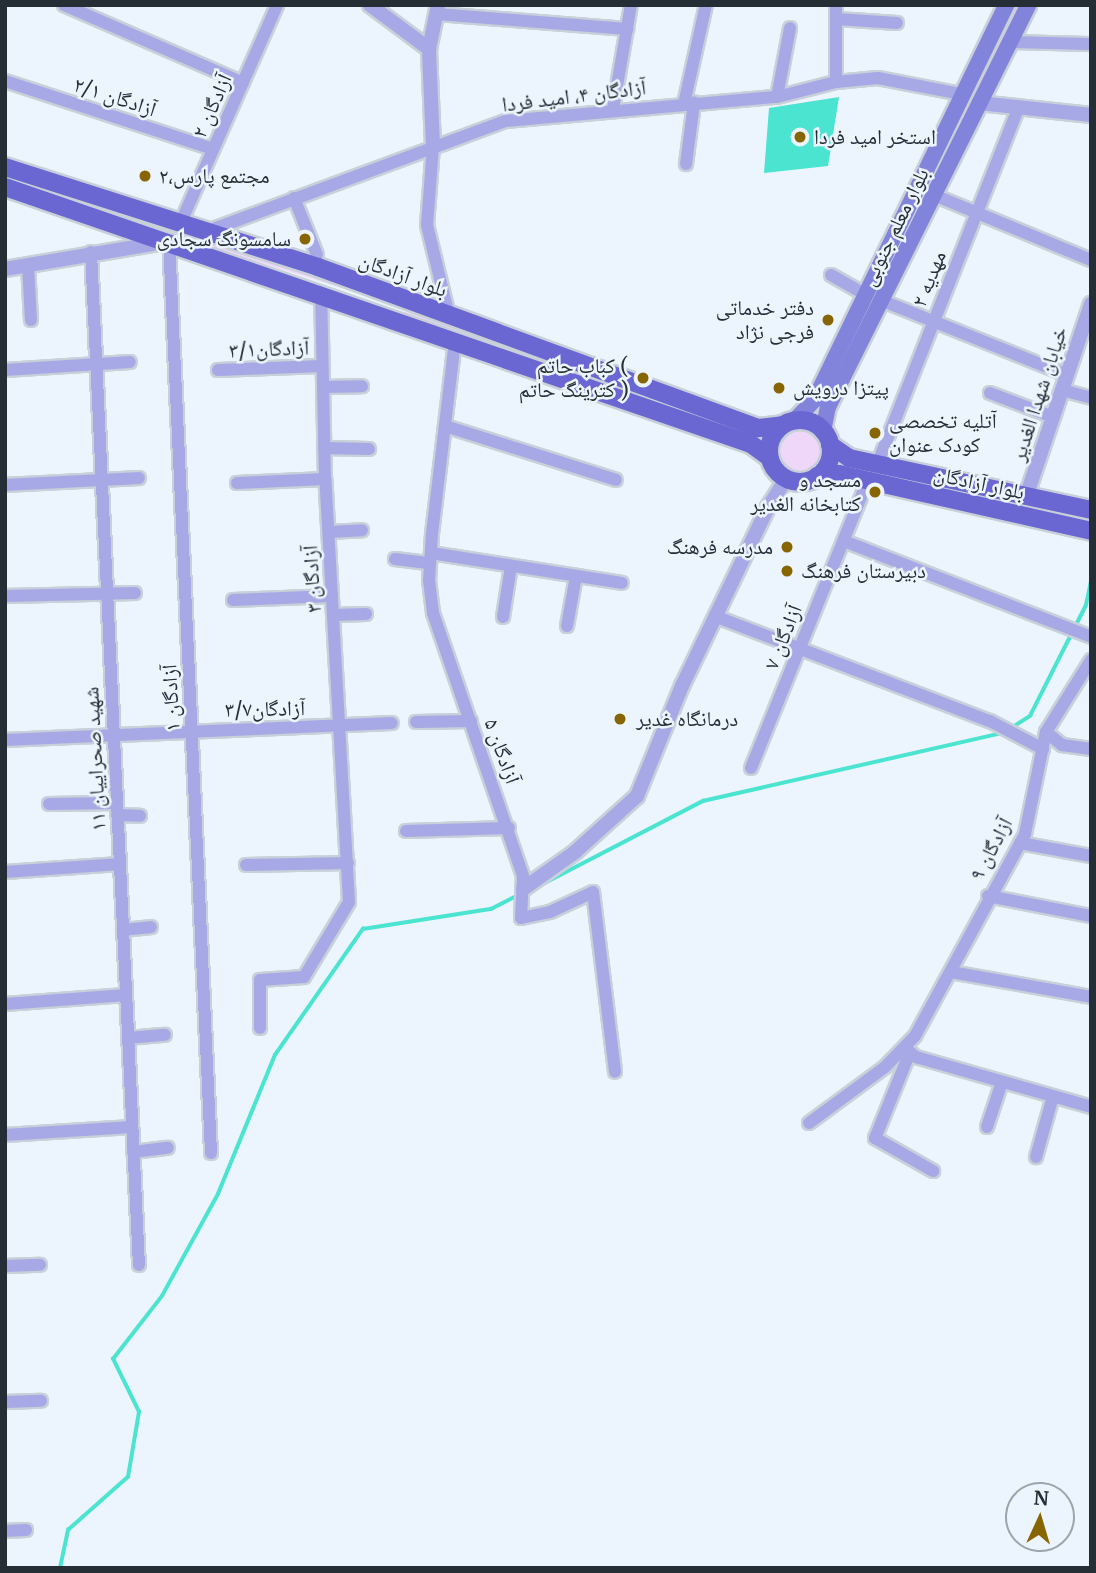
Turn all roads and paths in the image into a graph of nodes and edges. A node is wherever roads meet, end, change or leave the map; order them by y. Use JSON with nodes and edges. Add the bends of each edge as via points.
{"nodes":[{"id":1,"x":64,"y":5,"type":"edge"},
{"id":2,"x":277,"y":5,"type":"edge"},
{"id":3,"x":370,"y":5,"type":"edge"},
{"id":4,"x":631,"y":5,"type":"edge"},
{"id":5,"x":706,"y":5,"type":"edge"},
{"id":6,"x":1006,"y":5,"type":"edge"},
{"id":7,"x":1028,"y":5,"type":"edge"},
{"id":8,"x":438,"y":10,"type":"edge"},
{"id":9,"x":836,"y":12,"type":"edge"},
{"id":10,"x":897,"y":23,"type":"dead end"},
{"id":11,"x":790,"y":28,"type":"dead end"},
{"id":12,"x":626,"y":29,"type":"junction"},
{"id":13,"x":1009,"y":42,"type":"junction"},
{"id":14,"x":1091,"y":44,"type":"edge"},
{"id":15,"x":429,"y":49,"type":"junction"},
{"id":16,"x":5,"y":81,"type":"edge"},
{"id":17,"x":836,"y":82,"type":"junction"},
{"id":18,"x":243,"y":83,"type":"junction"},
{"id":19,"x":961,"y":94,"type":"junction"},
{"id":20,"x":776,"y":97,"type":"junction"},
{"id":21,"x":979,"y":103,"type":"junction"},
{"id":22,"x":689,"y":104,"type":"junction"},
{"id":23,"x":1018,"y":108,"type":"junction"},
{"id":24,"x":613,"y":109,"type":"junction"},
{"id":25,"x":1091,"y":115,"type":"edge"},
{"id":26,"x":433,"y":146,"type":"junction"},
{"id":27,"x":213,"y":149,"type":"junction"},
{"id":28,"x":686,"y":164,"type":"dead end"},
{"id":29,"x":5,"y":167,"type":"edge"},
{"id":30,"x":5,"y":187,"type":"edge"},
{"id":31,"x":934,"y":195,"type":"junction"},
{"id":32,"x":294,"y":198,"type":"junction"},
{"id":33,"x":86,"y":203,"type":"junction"},
{"id":34,"x":976,"y":212,"type":"junction"},
{"id":35,"x":181,"y":222,"type":"junction"},
{"id":36,"x":899,"y":224,"type":"junction"},
{"id":37,"x":208,"y":230,"type":"junction"},
{"id":38,"x":916,"y":232,"type":"junction"},
{"id":39,"x":169,"y":241,"type":"junction"},
{"id":40,"x":90,"y":253,"type":"junction"},
{"id":41,"x":317,"y":255,"type":"dead end"},
{"id":42,"x":1091,"y":260,"type":"edge"},
{"id":43,"x":28,"y":265,"type":"junction"},
{"id":44,"x":5,"y":269,"type":"edge"},
{"id":45,"x":831,"y":275,"type":"dead end"},
{"id":46,"x":378,"y":290,"type":"junction"},
{"id":47,"x":321,"y":293,"type":"junction"},
{"id":48,"x":866,"y":295,"type":"junction"},
{"id":49,"x":883,"y":301,"type":"junction"},
{"id":50,"x":371,"y":310,"type":"junction"},
{"id":51,"x":1089,"y":313,"type":"edge"},
{"id":52,"x":449,"y":316,"type":"junction"},
{"id":53,"x":933,"y":319,"type":"junction"},
{"id":54,"x":31,"y":320,"type":"dead end"},
{"id":55,"x":455,"y":341,"type":"junction"},
{"id":56,"x":130,"y":362,"type":"dead end"},
{"id":57,"x":96,"y":366,"type":"junction"},
{"id":58,"x":322,"y":366,"type":"junction"},
{"id":59,"x":5,"y":370,"type":"edge"},
{"id":60,"x":218,"y":370,"type":"dead end"},
{"id":61,"x":1067,"y":375,"type":"junction"},
{"id":62,"x":362,"y":386,"type":"dead end"},
{"id":63,"x":323,"y":387,"type":"junction"},
{"id":64,"x":1062,"y":390,"type":"junction"},
{"id":65,"x":990,"y":393,"type":"dead end"},
{"id":66,"x":1091,"y":398,"type":"edge"},
{"id":67,"x":1053,"y":416,"type":"junction"},
{"id":68,"x":789,"y":423,"type":"junction"},
{"id":69,"x":445,"y":426,"type":"junction"},
{"id":70,"x":827,"y":438,"type":"junction"},
{"id":71,"x":324,"y":448,"type":"junction"},
{"id":72,"x":369,"y":449,"type":"dead end"},
{"id":73,"x":769,"y":457,"type":"junction"},
{"id":74,"x":877,"y":465,"type":"junction"},
{"id":75,"x":817,"y":476,"type":"junction"},
{"id":76,"x":139,"y":478,"type":"dead end"},
{"id":77,"x":325,"y":479,"type":"junction"},
{"id":78,"x":786,"y":479,"type":"junction"},
{"id":79,"x":616,"y":480,"type":"dead end"},
{"id":80,"x":102,"y":481,"type":"junction"},
{"id":81,"x":867,"y":482,"type":"junction"},
{"id":82,"x":237,"y":483,"type":"dead end"},
{"id":83,"x":5,"y":485,"type":"edge"},
{"id":84,"x":1027,"y":497,"type":"junction"},
{"id":85,"x":1091,"y":510,"type":"edge"},
{"id":86,"x":362,"y":530,"type":"dead end"},
{"id":87,"x":1091,"y":531,"type":"edge"},
{"id":88,"x":329,"y":532,"type":"junction"},
{"id":89,"x":844,"y":541,"type":"junction"},
{"id":90,"x":430,"y":558,"type":"junction"},
{"id":91,"x":395,"y":559,"type":"dead end"},
{"id":92,"x":511,"y":566,"type":"junction"},
{"id":93,"x":576,"y":576,"type":"junction"},
{"id":94,"x":622,"y":583,"type":"dead end"},
{"id":95,"x":107,"y":593,"type":"junction"},
{"id":96,"x":135,"y":593,"type":"dead end"},
{"id":97,"x":5,"y":596,"type":"edge"},
{"id":98,"x":332,"y":596,"type":"junction"},
{"id":99,"x":233,"y":600,"type":"dead end"},
{"id":100,"x":366,"y":614,"type":"dead end"},
{"id":101,"x":334,"y":615,"type":"junction"},
{"id":102,"x":503,"y":617,"type":"dead end"},
{"id":103,"x":717,"y":617,"type":"junction"},
{"id":104,"x":567,"y":626,"type":"dead end"},
{"id":105,"x":1091,"y":637,"type":"edge"},
{"id":106,"x":798,"y":648,"type":"junction"},
{"id":107,"x":1091,"y":660,"type":"edge"},
{"id":108,"x":416,"y":722,"type":"dead end"},
{"id":109,"x":471,"y":722,"type":"junction"},
{"id":110,"x":392,"y":723,"type":"dead end"},
{"id":111,"x":338,"y":726,"type":"junction"},
{"id":112,"x":192,"y":730,"type":"junction"},
{"id":113,"x":1046,"y":732,"type":"junction"},
{"id":114,"x":114,"y":736,"type":"junction"},
{"id":115,"x":5,"y":740,"type":"edge"},
{"id":116,"x":1043,"y":749,"type":"junction"},
{"id":117,"x":1091,"y":749,"type":"edge"},
{"id":118,"x":751,"y":768,"type":"dead end"},
{"id":119,"x":48,"y":804,"type":"dead end"},
{"id":120,"x":117,"y":809,"type":"junction"},
{"id":121,"x":140,"y":816,"type":"dead end"},
{"id":122,"x":509,"y":828,"type":"junction"},
{"id":123,"x":406,"y":831,"type":"dead end"},
{"id":124,"x":1020,"y":843,"type":"junction"},
{"id":125,"x":1091,"y":856,"type":"edge"},
{"id":126,"x":348,"y":863,"type":"junction"},
{"id":127,"x":120,"y":864,"type":"junction"},
{"id":128,"x":246,"y":865,"type":"dead end"},
{"id":129,"x":5,"y":873,"type":"edge"},
{"id":130,"x":523,"y":889,"type":"junction"},
{"id":131,"x":989,"y":896,"type":"junction"},
{"id":132,"x":1091,"y":916,"type":"edge"},
{"id":133,"x":151,"y":927,"type":"dead end"},
{"id":134,"x":123,"y":930,"type":"junction"},
{"id":135,"x":951,"y":972,"type":"junction"},
{"id":136,"x":126,"y":995,"type":"junction"},
{"id":137,"x":1091,"y":997,"type":"edge"},
{"id":138,"x":5,"y":1004,"type":"edge"},
{"id":139,"x":260,"y":1028,"type":"dead end"},
{"id":140,"x":165,"y":1035,"type":"dead end"},
{"id":141,"x":128,"y":1038,"type":"junction"},
{"id":142,"x":908,"y":1051,"type":"junction"},
{"id":143,"x":615,"y":1072,"type":"dead end"},
{"id":144,"x":1002,"y":1082,"type":"junction"},
{"id":145,"x":1053,"y":1096,"type":"junction"},
{"id":146,"x":1091,"y":1107,"type":"edge"},
{"id":147,"x":809,"y":1123,"type":"dead end"},
{"id":148,"x":132,"y":1127,"type":"junction"},
{"id":149,"x":987,"y":1127,"type":"dead end"},
{"id":150,"x":5,"y":1135,"type":"edge"},
{"id":151,"x":169,"y":1148,"type":"dead end"},
{"id":152,"x":134,"y":1152,"type":"junction"},
{"id":153,"x":211,"y":1153,"type":"dead end"},
{"id":154,"x":1036,"y":1157,"type":"dead end"},
{"id":155,"x":933,"y":1171,"type":"dead end"},
{"id":156,"x":40,"y":1265,"type":"dead end"},
{"id":157,"x":139,"y":1265,"type":"dead end"},
{"id":158,"x":5,"y":1266,"type":"edge"},
{"id":159,"x":40,"y":1401,"type":"dead end"},
{"id":160,"x":5,"y":1402,"type":"edge"},
{"id":161,"x":26,"y":1530,"type":"dead end"},
{"id":162,"x":5,"y":1531,"type":"edge"}],
"edges":[{"from":1,"to":18,"type":"street"},
{"from":2,"to":18,"type":"street","name":"آزادگان ۲"},
{"from":3,"to":15,"type":"street"},
{"from":4,"to":12,"type":"street"},
{"from":5,"to":22,"type":"street"},
{"from":6,"to":19,"type":"main road","name":"بلوار معلم جنوبی"},
{"from":7,"to":13,"type":"main road","name":"بلوار معلم جنوبی"},
{"from":8,"to":12,"type":"street"},
{"from":8,"to":15,"type":"street"},
{"from":9,"to":10,"type":"street"},
{"from":9,"to":17,"type":"street"},
{"from":11,"to":20,"type":"street"},
{"from":12,"to":24,"type":"street"},
{"from":13,"to":14,"type":"street"},
{"from":13,"to":21,"type":"main road","name":"بلوار معلم جنوبی"},
{"from":15,"to":26,"type":"street"},
{"from":16,"to":27,"type":"street","name":"آزادگان ۲/۱"},
{"from":17,"to":19,"type":"street","name":"آزادگان ۴، امید فردا","via":[[878,78]]},
{"from":17,"to":20,"type":"street","name":"آزادگان ۴، امید فردا"},
{"from":18,"to":27,"type":"street","name":"آزادگان ۲"},
{"from":19,"to":36,"type":"main road","name":"بلوار معلم جنوبی"},
{"from":20,"to":22,"type":"street","name":"آزادگان ۴، امید فردا"},
{"from":21,"to":23,"type":"street"},
{"from":21,"to":31,"type":"main road","name":"بلوار معلم جنوبی"},
{"from":22,"to":24,"type":"street","name":"آزادگان ۴، امید فردا"},
{"from":22,"to":28,"type":"street"},
{"from":23,"to":25,"type":"street"},
{"from":23,"to":34,"type":"street","name":"مهدیه ۲"},
{"from":24,"to":26,"type":"street","name":"آزادگان ۴، امید فردا","via":[[506,121]]},
{"from":26,"to":32,"type":"street","name":"آزادگان ۴، امید فردا"},
{"from":26,"to":52,"type":"street","via":[[427,225]]},
{"from":27,"to":35,"type":"street","name":"آزادگان ۲"},
{"from":29,"to":33,"type":"main road","name":"بلوار آزادگان"},
{"from":30,"to":33,"type":"main road","name":"بلوار آزادگان"},
{"from":31,"to":34,"type":"street"},
{"from":31,"to":38,"type":"main road","name":"بلوار معلم جنوبی"},
{"from":32,"to":37,"type":"street","name":"آزادگان ۴، امید فردا"},
{"from":32,"to":41,"type":"street"},
{"from":33,"to":35,"type":"main road","name":"بلوار آزادگان"},
{"from":33,"to":39,"type":"main road","name":"بلوار آزادگان"},
{"from":34,"to":42,"type":"street"},
{"from":34,"to":53,"type":"street","name":"مهدیه ۲"},
{"from":35,"to":37,"type":"main road","name":"بلوار آزادگان"},
{"from":36,"to":38,"type":"main road"},
{"from":36,"to":48,"type":"main road","name":"بلوار معلم جنوبی"},
{"from":37,"to":46,"type":"main road","name":"بلوار آزادگان"},
{"from":38,"to":49,"type":"main road","name":"بلوار معلم جنوبی"},
{"from":39,"to":40,"type":"street"},
{"from":39,"to":47,"type":"main road","name":"بلوار آزادگان"},
{"from":39,"to":112,"type":"street","name":"آزادگان ۱"},
{"from":40,"to":43,"type":"street"},
{"from":40,"to":57,"type":"street","name":"شهید صحراییان ۱۱"},
{"from":43,"to":44,"type":"street"},
{"from":43,"to":54,"type":"street"},
{"from":45,"to":48,"type":"street"},
{"from":46,"to":50,"type":"main road"},
{"from":46,"to":52,"type":"main road","name":"بلوار آزادگان"},
{"from":47,"to":50,"type":"main road","name":"بلوار آزادگان"},
{"from":47,"to":58,"type":"street","name":"آزادگان ۳"},
{"from":48,"to":68,"type":"main road","name":"بلوار معلم جنوبی","via":[[815,399]]},
{"from":49,"to":53,"type":"street"},
{"from":49,"to":70,"type":"main road","name":"بلوار معلم جنوبی","via":[[828,408]]},
{"from":50,"to":55,"type":"main road","name":"بلوار آزادگان"},
{"from":51,"to":61,"type":"street","name":"خیابان شهدا الغدیر"},
{"from":52,"to":68,"type":"main road","name":"بلوار آزادگان","via":[[759,428]]},
{"from":53,"to":61,"type":"street"},
{"from":53,"to":74,"type":"street","name":"مهدیه ۲"},
{"from":55,"to":69,"type":"street","name":"آزادگان ۵"},
{"from":55,"to":73,"type":"main road","name":"بلوار آزادگان","via":[[751,444]]},
{"from":56,"to":57,"type":"street"},
{"from":57,"to":59,"type":"street"},
{"from":57,"to":80,"type":"street","name":"شهید صحراییان ۱۱"},
{"from":58,"to":60,"type":"street","name":"آزادگان۳/۱"},
{"from":58,"to":63,"type":"street","name":"آزادگان ۳"},
{"from":61,"to":64,"type":"street","name":"خیابان شهدا الغدیر"},
{"from":62,"to":63,"type":"street"},
{"from":63,"to":71,"type":"street","name":"آزادگان ۳"},
{"from":64,"to":66,"type":"street"},
{"from":64,"to":67,"type":"street","name":"خیابان شهدا الغدیر"},
{"from":65,"to":67,"type":"street"},
{"from":67,"to":84,"type":"street","name":"خیابان شهدا الغدیر"},
{"from":68,"to":70,"type":"main road","via":[[814,424]]},
{"from":68,"to":73,"type":"main road","via":[[772,437]]},
{"from":69,"to":79,"type":"street"},
{"from":69,"to":90,"type":"street","name":"آزادگان ۵"},
{"from":70,"to":74,"type":"main road","name":"بلوار آزادگان","via":[[849,458]]},
{"from":70,"to":75,"type":"main road","via":[[827,465]]},
{"from":71,"to":72,"type":"street"},
{"from":71,"to":77,"type":"street","name":"آزادگان ۳"},
{"from":73,"to":78,"type":"main road"},
{"from":74,"to":84,"type":"main road","name":"بلوار آزادگان"},
{"from":75,"to":78,"type":"main road","via":[[803,482]]},
{"from":75,"to":81,"type":"main road","name":"بلوار آزادگان","via":[[839,474]]},
{"from":76,"to":80,"type":"street"},
{"from":77,"to":82,"type":"street"},
{"from":77,"to":88,"type":"street","name":"آزادگان ۳"},
{"from":78,"to":103,"type":"street","via":[[768,507]]},
{"from":80,"to":83,"type":"street"},
{"from":80,"to":95,"type":"street","name":"شهید صحراییان ۱۱"},
{"from":81,"to":87,"type":"main road","name":"بلوار آزادگان"},
{"from":81,"to":89,"type":"street","name":"آزادگان ۷"},
{"from":84,"to":85,"type":"main road","name":"بلوار آزادگان"},
{"from":86,"to":88,"type":"street"},
{"from":88,"to":98,"type":"street","name":"آزادگان ۳"},
{"from":89,"to":105,"type":"street"},
{"from":89,"to":106,"type":"street","name":"آزادگان ۷"},
{"from":90,"to":91,"type":"street"},
{"from":90,"to":92,"type":"street"},
{"from":90,"to":109,"type":"street","name":"آزادگان ۵","via":[[433,613]]},
{"from":92,"to":93,"type":"street"},
{"from":92,"to":102,"type":"street"},
{"from":93,"to":94,"type":"street"},
{"from":93,"to":104,"type":"street"},
{"from":95,"to":96,"type":"street"},
{"from":95,"to":97,"type":"street"},
{"from":95,"to":114,"type":"street","name":"شهید صحراییان ۱۱"},
{"from":98,"to":99,"type":"street"},
{"from":98,"to":101,"type":"street","name":"آزادگان ۳"},
{"from":100,"to":101,"type":"street"},
{"from":101,"to":111,"type":"street","name":"آزادگان ۳"},
{"from":103,"to":106,"type":"street"},
{"from":103,"to":130,"type":"street","via":[[682,685],[637,796],[575,852]]},
{"from":106,"to":116,"type":"street","via":[[990,721]]},
{"from":106,"to":118,"type":"street","name":"آزادگان ۷"},
{"from":107,"to":113,"type":"street","name":"آزادگان ۹"},
{"from":108,"to":109,"type":"street"},
{"from":109,"to":122,"type":"street","name":"آزادگان ۵"},
{"from":110,"to":111,"type":"street","name":"آزادگان۳/۷"},
{"from":111,"to":112,"type":"street","name":"آزادگان۳/۷"},
{"from":111,"to":126,"type":"street","name":"آزادگان ۳"},
{"from":112,"to":114,"type":"street","name":"آزادگان۳/۷"},
{"from":112,"to":153,"type":"street","name":"آزادگان ۱"},
{"from":113,"to":116,"type":"street","name":"آزادگان ۹"},
{"from":113,"to":117,"type":"street","via":[[1062,745]]},
{"from":114,"to":115,"type":"street","name":"آزادگان۳/۷"},
{"from":114,"to":120,"type":"street","name":"شهید صحراییان ۱۱"},
{"from":116,"to":124,"type":"street","name":"آزادگان ۹"},
{"from":119,"to":120,"type":"street"},
{"from":120,"to":121,"type":"street"},
{"from":120,"to":127,"type":"street","name":"شهید صحراییان ۱۱"},
{"from":122,"to":123,"type":"street"},
{"from":122,"to":130,"type":"street","name":"آزادگان ۵"},
{"from":124,"to":125,"type":"street"},
{"from":124,"to":131,"type":"street","name":"آزادگان ۹"},
{"from":126,"to":128,"type":"street"},
{"from":126,"to":139,"type":"street","name":"آزادگان ۳","via":[[349,902],[304,977],[260,980]]},
{"from":127,"to":129,"type":"street"},
{"from":127,"to":134,"type":"street","name":"شهید صحراییان ۱۱"},
{"from":130,"to":143,"type":"street","name":"آزادگان ۵","via":[[521,918],[530,919],[593,892]]},
{"from":131,"to":132,"type":"street"},
{"from":131,"to":135,"type":"street","name":"آزادگان ۹"},
{"from":133,"to":134,"type":"street"},
{"from":134,"to":136,"type":"street","name":"شهید صحراییان ۱۱"},
{"from":135,"to":137,"type":"street"},
{"from":135,"to":142,"type":"street","name":"آزادگان ۹"},
{"from":136,"to":138,"type":"street"},
{"from":136,"to":141,"type":"street","name":"شهید صحراییان ۱۱"},
{"from":140,"to":141,"type":"street"},
{"from":141,"to":148,"type":"street","name":"شهید صحراییان ۱۱"},
{"from":142,"to":144,"type":"street"},
{"from":142,"to":147,"type":"street"},
{"from":142,"to":155,"type":"street","via":[[875,1138]]},
{"from":144,"to":145,"type":"street"},
{"from":144,"to":149,"type":"street"},
{"from":145,"to":146,"type":"street"},
{"from":145,"to":154,"type":"street"},
{"from":148,"to":150,"type":"street"},
{"from":148,"to":152,"type":"street","name":"شهید صحراییان ۱۱"},
{"from":151,"to":152,"type":"street"},
{"from":152,"to":157,"type":"street","name":"شهید صحراییان ۱۱"},
{"from":156,"to":158,"type":"street"},
{"from":159,"to":160,"type":"street"},
{"from":161,"to":162,"type":"street"}]}
